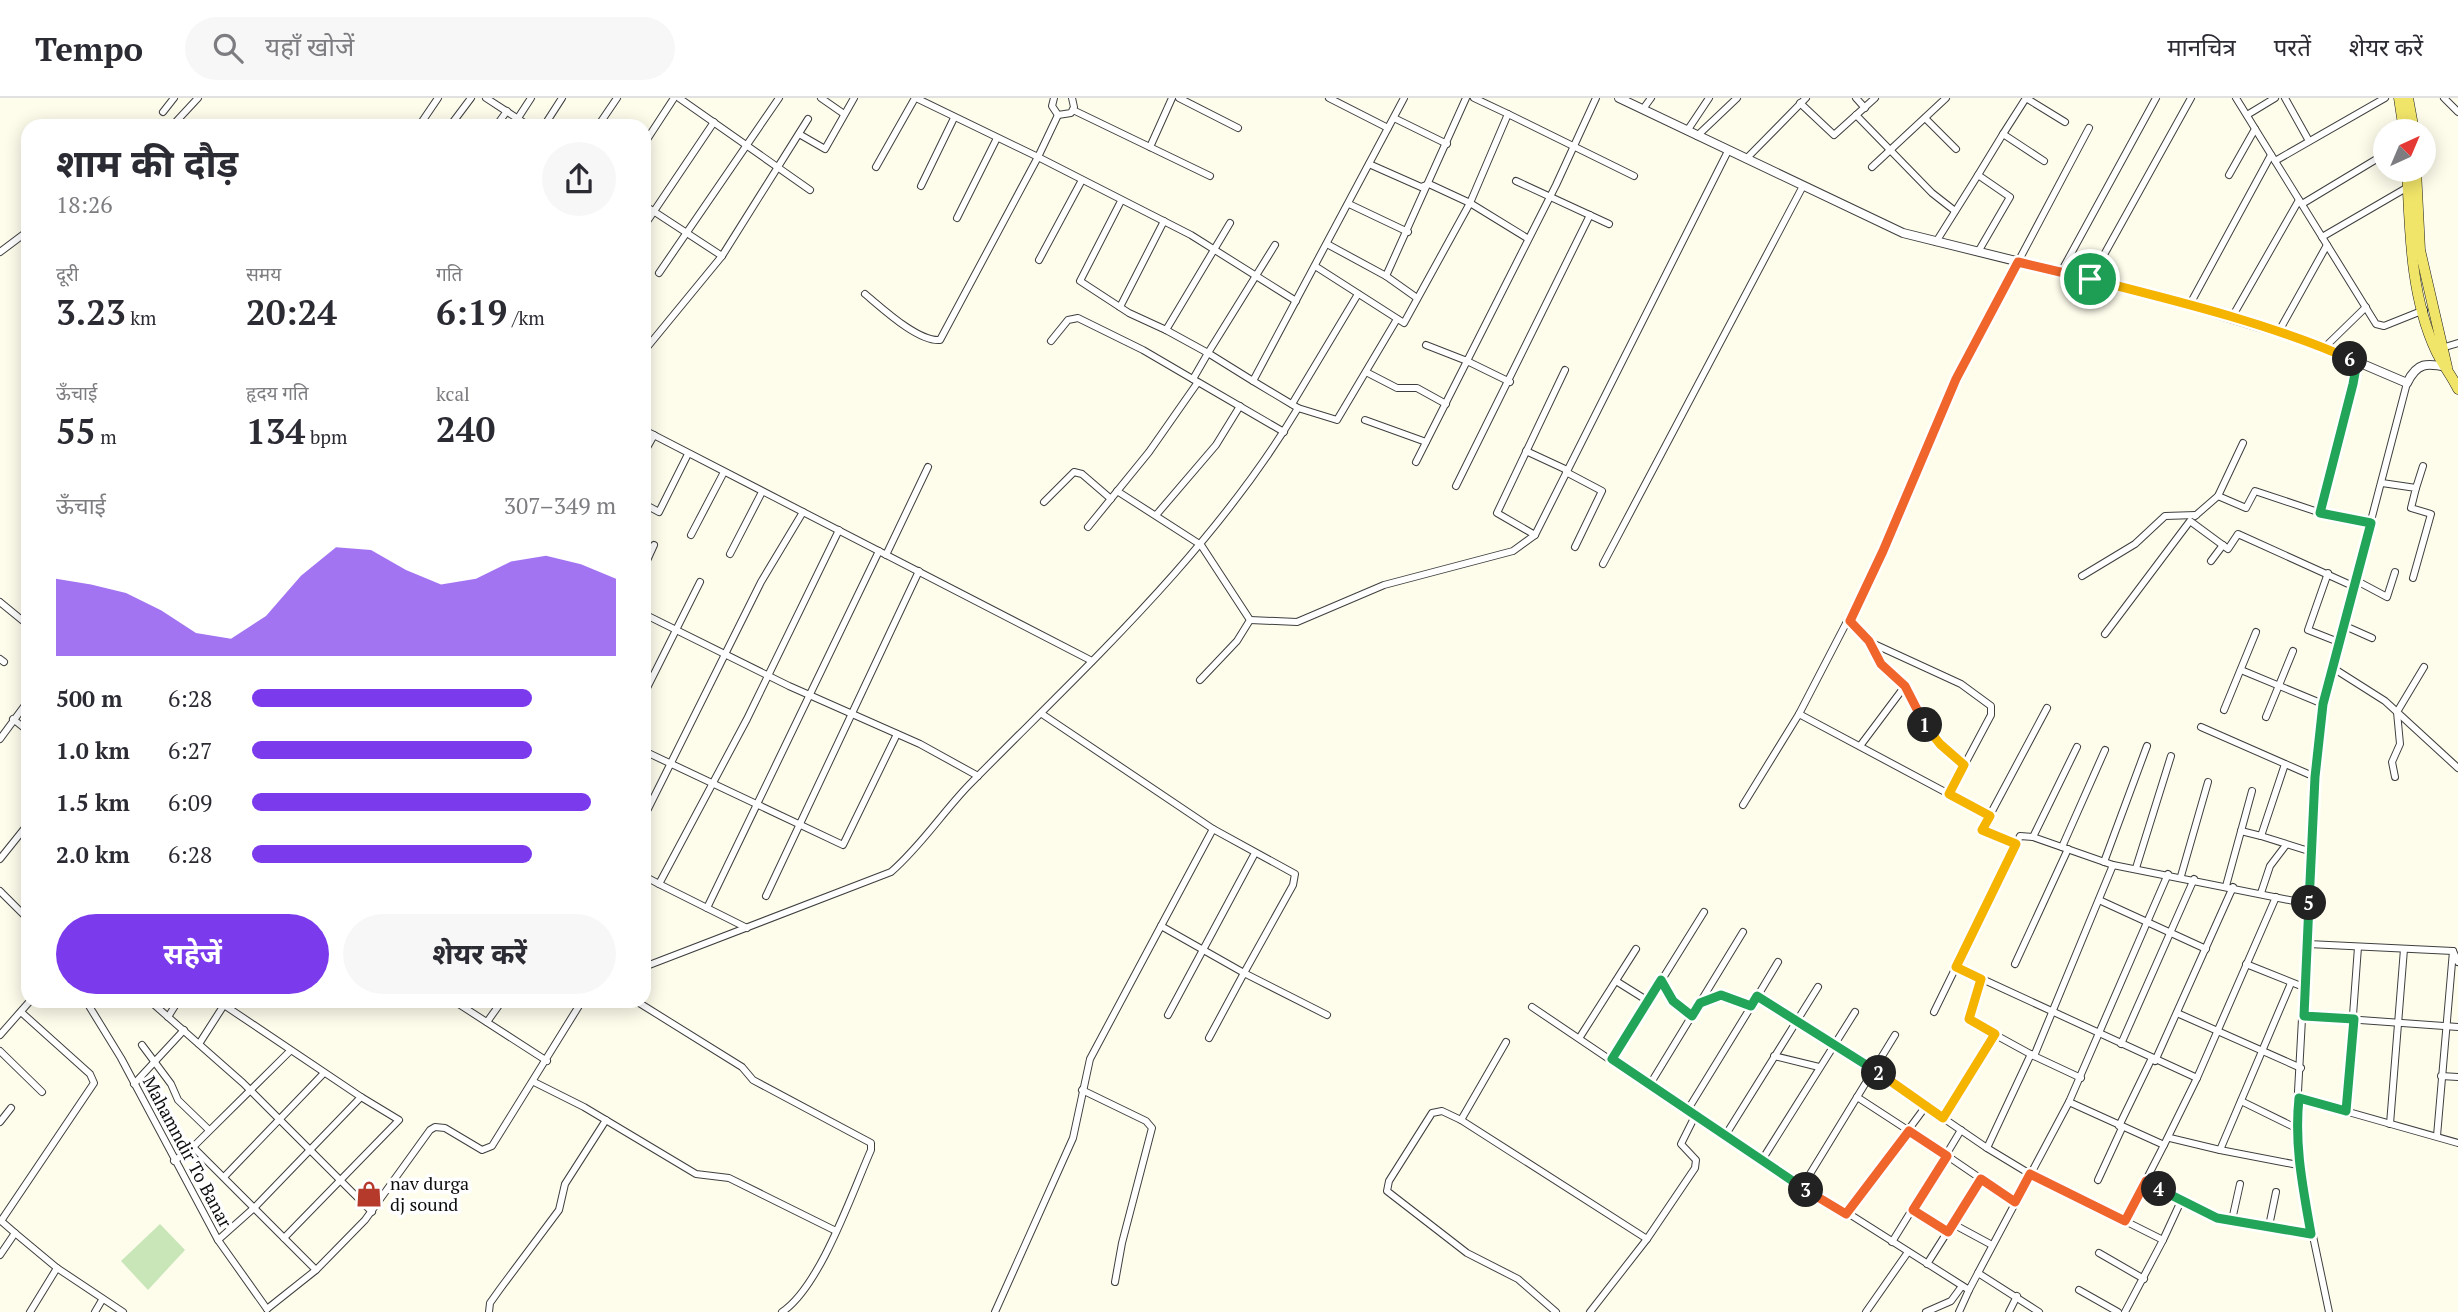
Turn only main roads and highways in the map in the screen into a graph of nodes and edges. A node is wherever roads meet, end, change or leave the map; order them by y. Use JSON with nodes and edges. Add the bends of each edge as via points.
{"nodes":[{"id":1,"x":2399,"y":98,"type":"edge"},
{"id":2,"x":2408,"y":98,"type":"edge"},
{"id":3,"x":2402,"y":119,"type":"edge"},
{"id":4,"x":2412,"y":119,"type":"edge"},
{"id":5,"x":2408,"y":182,"type":"edge"},
{"id":6,"x":2417,"y":182,"type":"edge"},
{"id":7,"x":2447,"y":367,"type":"junction"},
{"id":8,"x":2458,"y":388,"type":"edge"}],
"edges":[{"from":1,"to":3,"type":"main road"},
{"from":2,"to":4,"type":"main road"},
{"from":5,"to":7,"type":"main road","via":[[2411,250],[2437,354]]},
{"from":6,"to":7,"type":"main road","via":[[2420,250]]},
{"from":7,"to":8,"type":"main road"}]}
